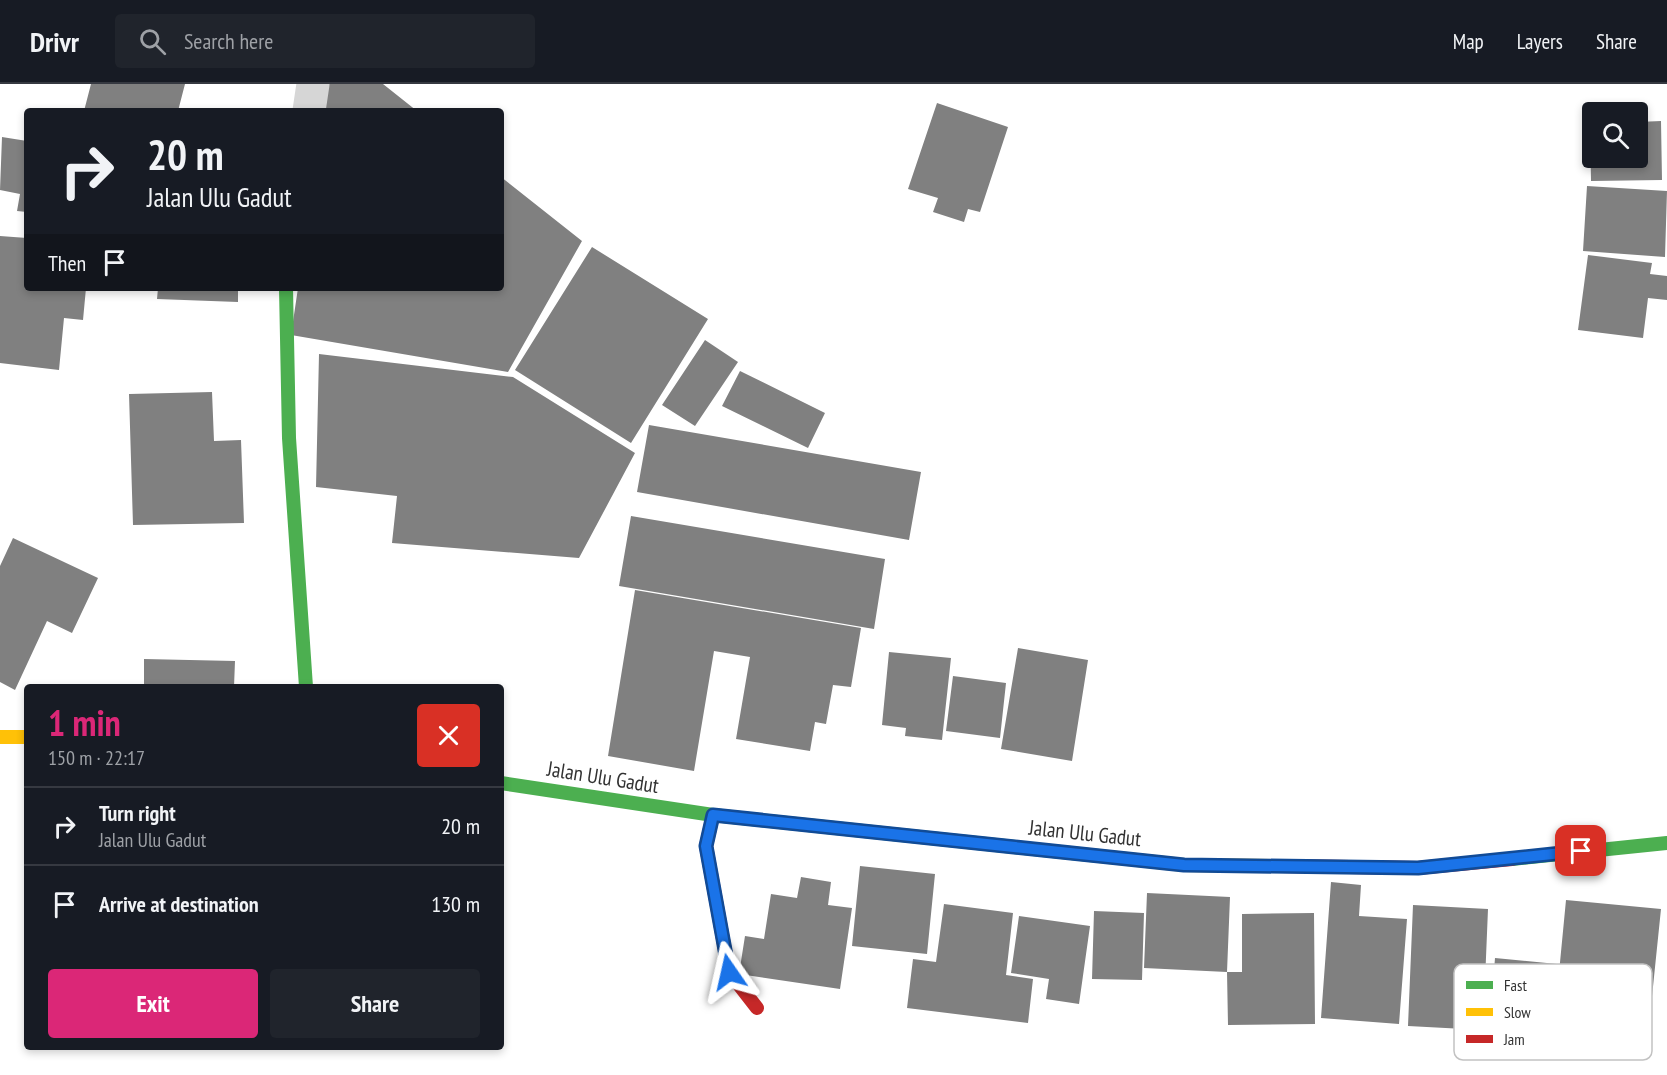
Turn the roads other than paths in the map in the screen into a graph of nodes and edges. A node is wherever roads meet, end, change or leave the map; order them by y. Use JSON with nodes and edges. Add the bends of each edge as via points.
{"nodes":[{"id":1,"x":313,"y":84,"type":"edge"},
{"id":2,"x":309,"y":108,"type":"edge"},
{"id":3,"x":286,"y":291,"type":"edge"},
{"id":4,"x":306,"y":684,"type":"edge"},
{"id":5,"x":0,"y":737,"type":"edge"},
{"id":6,"x":24,"y":737,"type":"edge"},
{"id":7,"x":504,"y":783,"type":"edge"},
{"id":8,"x":713,"y":815,"type":"junction"},
{"id":9,"x":1667,"y":843,"type":"edge"},
{"id":10,"x":757,"y":1008,"type":"dead end"}],
"edges":[{"from":1,"to":2,"type":"street"},
{"from":3,"to":4,"type":"street","via":[[292,500]]},
{"from":5,"to":6,"type":"street"},
{"from":7,"to":8,"type":"street","name":"Jalan Ulu Gadut"},
{"from":8,"to":9,"type":"street","name":"Jalan Ulu Gadut","via":[[1184,865],[1418,868]]},
{"from":8,"to":10,"type":"street","via":[[706,846],[729,972]]}]}
